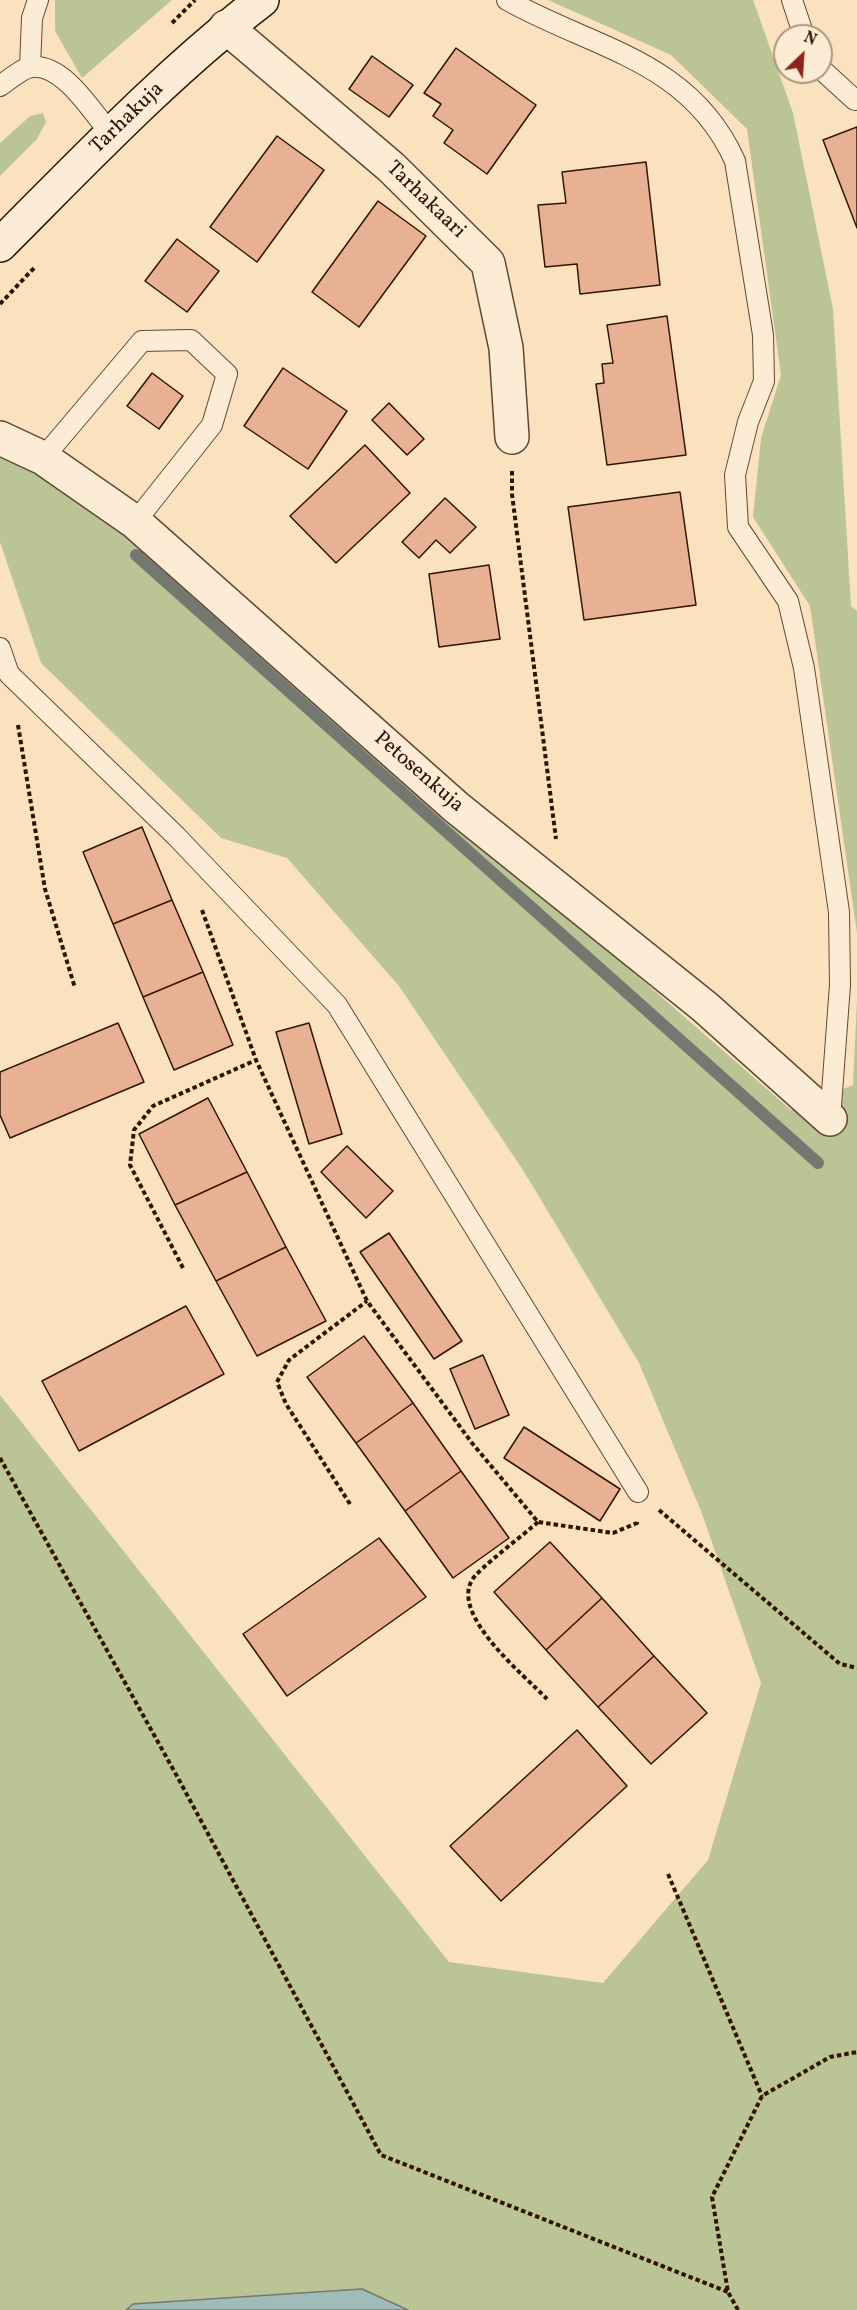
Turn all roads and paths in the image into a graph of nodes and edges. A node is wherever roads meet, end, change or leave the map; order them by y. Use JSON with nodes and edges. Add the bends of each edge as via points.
{"nodes":[{"id":1,"x":38,"y":0,"type":"edge"},
{"id":2,"x":262,"y":0,"type":"edge"},
{"id":3,"x":507,"y":0,"type":"edge"},
{"id":4,"x":792,"y":0,"type":"edge"},
{"id":5,"x":800,"y":24,"type":"edge"},
{"id":6,"x":226,"y":27,"type":"junction"},
{"id":7,"x":30,"y":67,"type":"junction"},
{"id":8,"x":833,"y":80,"type":"edge"},
{"id":9,"x":0,"y":86,"type":"edge"},
{"id":10,"x":855,"y":100,"type":"dead end"},
{"id":11,"x":111,"y":134,"type":"junction"},
{"id":12,"x":0,"y":245,"type":"edge"},
{"id":13,"x":34,"y":268,"type":"dead end"},
{"id":14,"x":0,"y":304,"type":"edge"},
{"id":15,"x":512,"y":437,"type":"joint"},
{"id":16,"x":0,"y":438,"type":"edge"},
{"id":17,"x":43,"y":458,"type":"junction"},
{"id":18,"x":135,"y":522,"type":"junction"},
{"id":19,"x":0,"y":648,"type":"edge"},
{"id":20,"x":9,"y":674,"type":"junction"},
{"id":21,"x":562,"y":894,"type":"junction"},
{"id":22,"x":200,"y":903,"type":"dead end"},
{"id":23,"x":75,"y":988,"type":"dead end"},
{"id":24,"x":256,"y":1060,"type":"junction"},
{"id":25,"x":830,"y":1119,"type":"joint"},
{"id":26,"x":183,"y":1268,"type":"dead end"},
{"id":27,"x":367,"y":1300,"type":"junction"},
{"id":28,"x":0,"y":1458,"type":"edge"},
{"id":29,"x":638,"y":1492,"type":"junction"},
{"id":30,"x":350,"y":1504,"type":"dead end"},
{"id":31,"x":538,"y":1522,"type":"junction"},
{"id":32,"x":857,"y":1668,"type":"edge"},
{"id":33,"x":547,"y":1699,"type":"dead end"},
{"id":34,"x":668,"y":1874,"type":"dead end"},
{"id":35,"x":857,"y":2052,"type":"edge"},
{"id":36,"x":762,"y":2096,"type":"junction"},
{"id":37,"x":728,"y":2292,"type":"junction"},
{"id":38,"x":738,"y":2310,"type":"edge"}],
"edges":[{"from":1,"to":7,"type":"lane","via":[[32,18]]},
{"from":2,"to":6,"type":"street","name":"Tarhakuja"},
{"from":3,"to":25,"type":"lane","via":[[643,62],[699,104],[723,135],[735,161],[763,335],[764,381],[748,422],[735,475],[738,527],[788,601],[806,680],[839,912],[840,985]]},
{"from":4,"to":5,"type":"lane"},
{"from":6,"to":11,"type":"street","name":"Tarhakuja"},
{"from":6,"to":15,"type":"street","name":"Tarhakaari","via":[[391,167],[488,263],[506,348]]},
{"from":7,"to":9,"type":"lane"},
{"from":7,"to":11,"type":"lane","via":[[49,69],[64,79]]},
{"from":8,"to":10,"type":"lane"},
{"from":11,"to":12,"type":"street","name":"Tarhakuja"},
{"from":13,"to":14,"type":"path"},
{"from":15,"to":21,"type":"path","via":[[512,494]]},
{"from":16,"to":17,"type":"street","name":"Petosenkuja"},
{"from":17,"to":18,"type":"street","name":"Petosenkuja"},
{"from":17,"to":18,"type":"lane","via":[[142,341],[191,340],[227,374],[212,425]]},
{"from":18,"to":21,"type":"street","name":"Petosenkuja","via":[[456,807]]},
{"from":19,"to":20,"type":"lane"},
{"from":20,"to":23,"type":"path","via":[[45,889]]},
{"from":20,"to":29,"type":"lane","via":[[176,836],[337,1005]]},
{"from":21,"to":25,"type":"street","name":"Petosenkuja","via":[[705,1007]]},
{"from":22,"to":24,"type":"path"},
{"from":24,"to":26,"type":"path","via":[[153,1106],[134,1130],[130,1165]]},
{"from":24,"to":27,"type":"path"},
{"from":27,"to":30,"type":"path","via":[[288,1360],[277,1382],[286,1404]]},
{"from":27,"to":31,"type":"path","via":[[472,1443]]},
{"from":28,"to":37,"type":"path","via":[[381,2155]]},
{"from":29,"to":31,"type":"path","via":[[637,1523],[613,1533]]},
{"from":29,"to":32,"type":"path","via":[[840,1664]]},
{"from":31,"to":33,"type":"path","via":[[472,1580],[467,1602],[478,1627]]},
{"from":34,"to":36,"type":"path"},
{"from":35,"to":36,"type":"path","via":[[830,2057]]},
{"from":36,"to":37,"type":"path","via":[[712,2197]]},
{"from":37,"to":38,"type":"path"}]}
